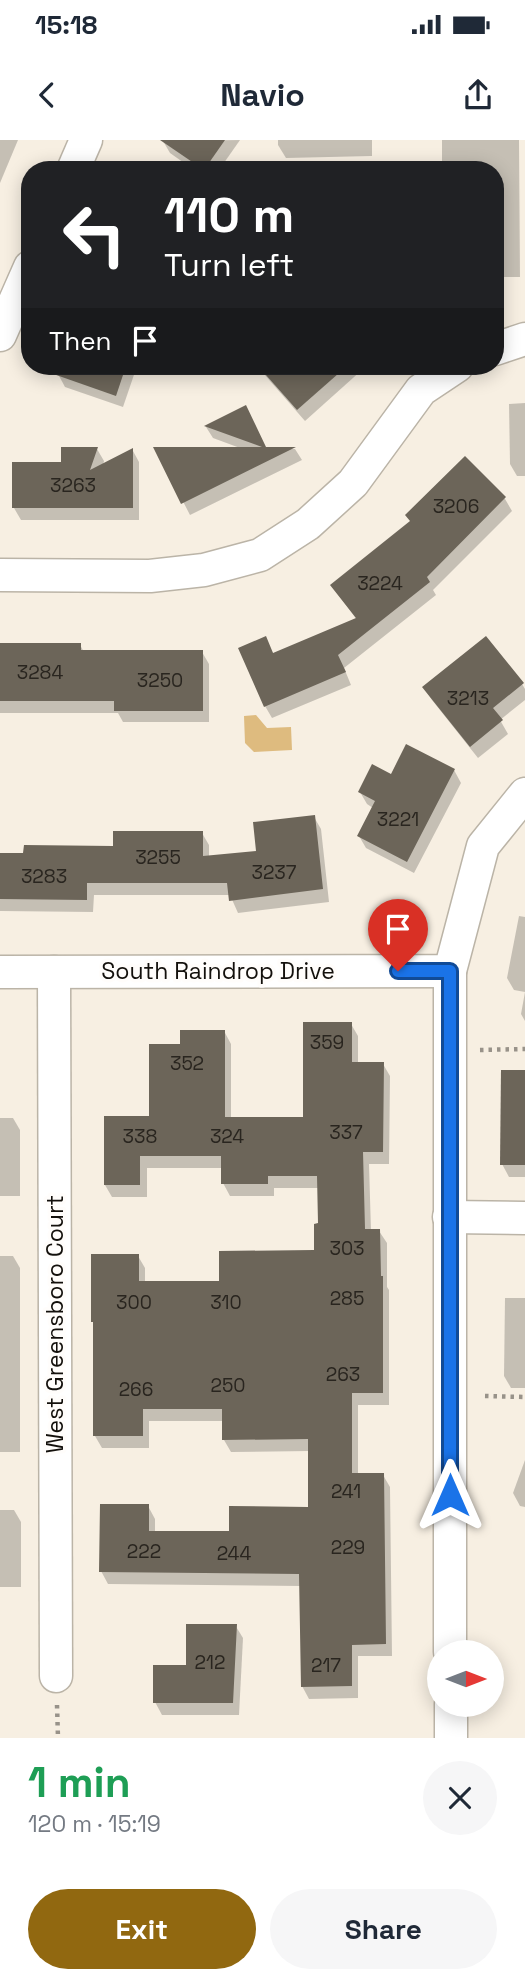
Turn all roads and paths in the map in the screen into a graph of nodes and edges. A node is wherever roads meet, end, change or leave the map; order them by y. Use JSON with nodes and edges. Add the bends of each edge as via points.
{"nodes":[{"id":1,"x":86,"y":140,"type":"edge"},
{"id":2,"x":77,"y":161,"type":"edge"},
{"id":3,"x":21,"y":287,"type":"edge"},
{"id":4,"x":0,"y":335,"type":"edge"},
{"id":5,"x":525,"y":339,"type":"edge"},
{"id":6,"x":504,"y":346,"type":"edge"},
{"id":7,"x":444,"y":375,"type":"edge"},
{"id":8,"x":0,"y":575,"type":"edge"},
{"id":9,"x":525,"y":794,"type":"edge"},
{"id":10,"x":54,"y":971,"type":"junction"},
{"id":11,"x":450,"y":971,"type":"junction"},
{"id":12,"x":0,"y":972,"type":"edge"},
{"id":13,"x":525,"y":1049,"type":"edge"},
{"id":14,"x":480,"y":1050,"type":"dead end"},
{"id":15,"x":449,"y":1217,"type":"junction"},
{"id":16,"x":525,"y":1218,"type":"edge"},
{"id":17,"x":485,"y":1396,"type":"dead end"},
{"id":18,"x":525,"y":1397,"type":"edge"},
{"id":19,"x":450,"y":1640,"type":"edge"},
{"id":20,"x":56,"y":1676,"type":"dead end"},
{"id":21,"x":451,"y":1717,"type":"edge"},
{"id":22,"x":451,"y":1738,"type":"edge"}],
"edges":[{"from":1,"to":2,"type":"street"},
{"from":3,"to":4,"type":"street"},
{"from":5,"to":6,"type":"street"},
{"from":7,"to":8,"type":"street","via":[[421,390],[353,483],[308,524],[260,555],[205,570],[150,576]]},
{"from":9,"to":11,"type":"street","via":[[483,846]]},
{"from":10,"to":11,"type":"street","name":"South Raindrop Drive"},
{"from":10,"to":12,"type":"street","name":"South Raindrop Drive"},
{"from":10,"to":20,"type":"street","name":"West Greensboro Court"},
{"from":11,"to":15,"type":"street"},
{"from":13,"to":14,"type":"path"},
{"from":15,"to":16,"type":"street"},
{"from":15,"to":19,"type":"street"},
{"from":17,"to":18,"type":"path"},
{"from":21,"to":22,"type":"street"}]}
